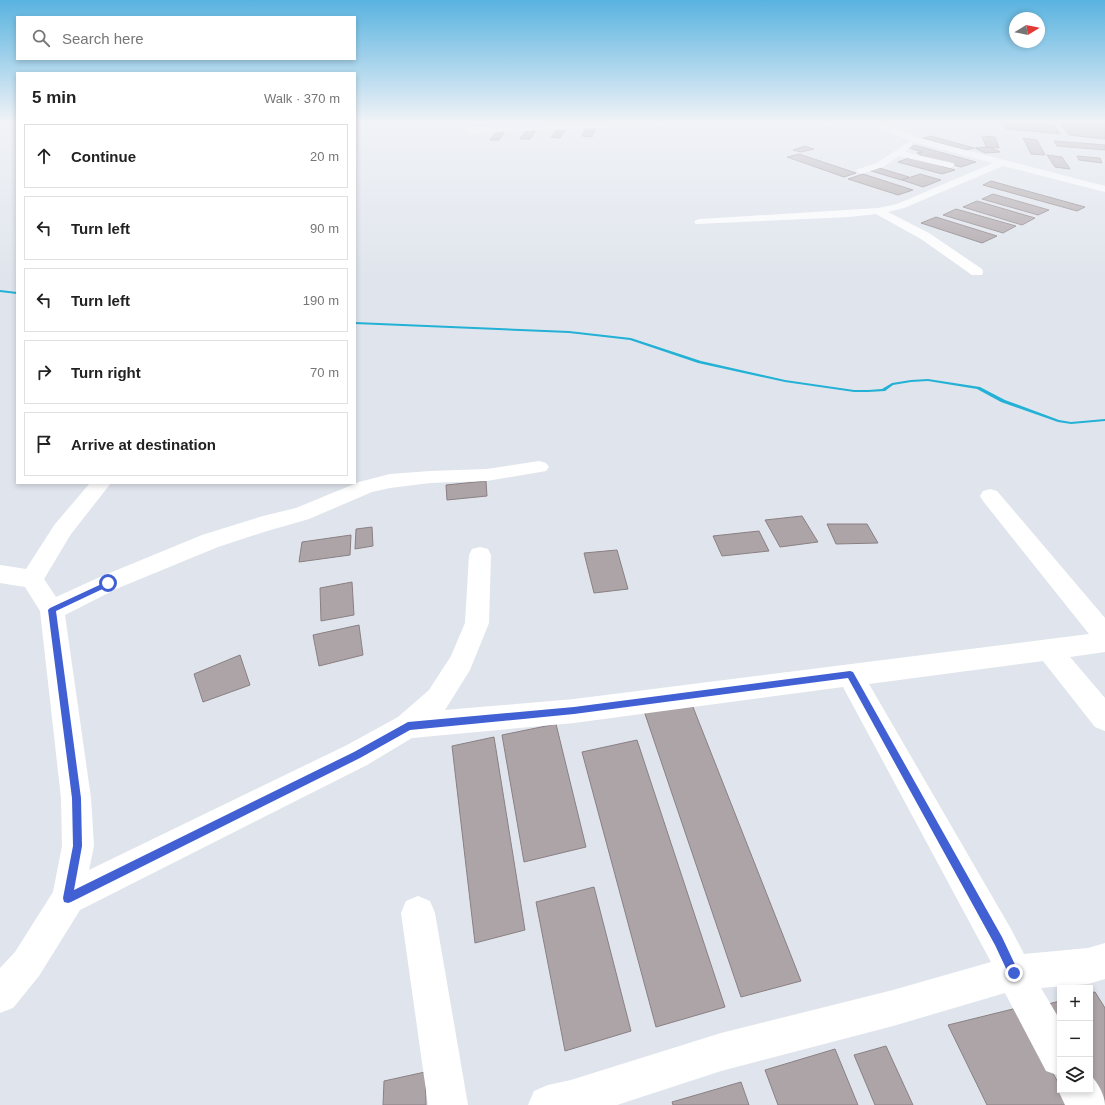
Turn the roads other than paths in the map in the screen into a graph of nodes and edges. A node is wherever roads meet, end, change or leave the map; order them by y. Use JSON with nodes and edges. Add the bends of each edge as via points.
{"nodes":[{"id":1,"x":976,"y":175,"type":"edge"},
{"id":2,"x":1048,"y":175,"type":"edge"},
{"id":3,"x":1105,"y":189,"type":"edge"},
{"id":4,"x":878,"y":211,"type":"junction"},
{"id":5,"x":700,"y":222,"type":"dead end"},
{"id":6,"x":977,"y":272,"type":"dead end"},
{"id":7,"x":539,"y":467,"type":"dead end"},
{"id":8,"x":100,"y":484,"type":"edge"},
{"id":9,"x":990,"y":496,"type":"dead end"},
{"id":10,"x":480,"y":555,"type":"dead end"},
{"id":11,"x":0,"y":574,"type":"edge"},
{"id":12,"x":32,"y":579,"type":"junction"},
{"id":13,"x":52,"y":610,"type":"junction"},
{"id":14,"x":1105,"y":636,"type":"edge"},
{"id":15,"x":1105,"y":642,"type":"edge"},
{"id":16,"x":1048,"y":649,"type":"junction"},
{"id":17,"x":850,"y":675,"type":"junction"},
{"id":18,"x":1105,"y":718,"type":"edge"},
{"id":19,"x":408,"y":726,"type":"junction"},
{"id":20,"x":68,"y":898,"type":"junction"},
{"id":21,"x":418,"y":913,"type":"dead end"},
{"id":22,"x":1105,"y":961,"type":"edge"},
{"id":23,"x":1014,"y":973,"type":"junction"},
{"id":24,"x":0,"y":995,"type":"edge"},
{"id":25,"x":1059,"y":1057,"type":"edge"},
{"id":26,"x":1080,"y":1093,"type":"edge"},
{"id":27,"x":448,"y":1105,"type":"edge"},
{"id":28,"x":548,"y":1105,"type":"edge"},
{"id":29,"x":1087,"y":1105,"type":"edge"}],
"edges":[{"from":1,"to":4,"type":"street","via":[[900,206]]},
{"from":2,"to":3,"type":"street"},
{"from":4,"to":5,"type":"street"},
{"from":4,"to":6,"type":"street","via":[[926,236]]},
{"from":7,"to":13,"type":"street","via":[[487,475],[390,481],[366,486],[302,514],[210,541],[108,583]]},
{"from":8,"to":12,"type":"street","via":[[63,529]]},
{"from":9,"to":14,"type":"street"},
{"from":10,"to":19,"type":"street","via":[[478,623],[461,662],[438,699]]},
{"from":11,"to":12,"type":"street"},
{"from":12,"to":13,"type":"street"},
{"from":13,"to":20,"type":"street","via":[[76,798],[78,846]]},
{"from":15,"to":16,"type":"street"},
{"from":16,"to":17,"type":"street"},
{"from":16,"to":18,"type":"street"},
{"from":17,"to":19,"type":"street","via":[[574,711]]},
{"from":17,"to":23,"type":"street","via":[[999,941]]},
{"from":19,"to":20,"type":"street","via":[[357,755]]},
{"from":20,"to":24,"type":"street","via":[[27,964]]},
{"from":21,"to":27,"type":"street"},
{"from":22,"to":23,"type":"street","via":[[1088,966]]},
{"from":23,"to":25,"type":"street"},
{"from":23,"to":28,"type":"street","via":[[893,1008],[720,1052]]},
{"from":26,"to":29,"type":"street"}]}
